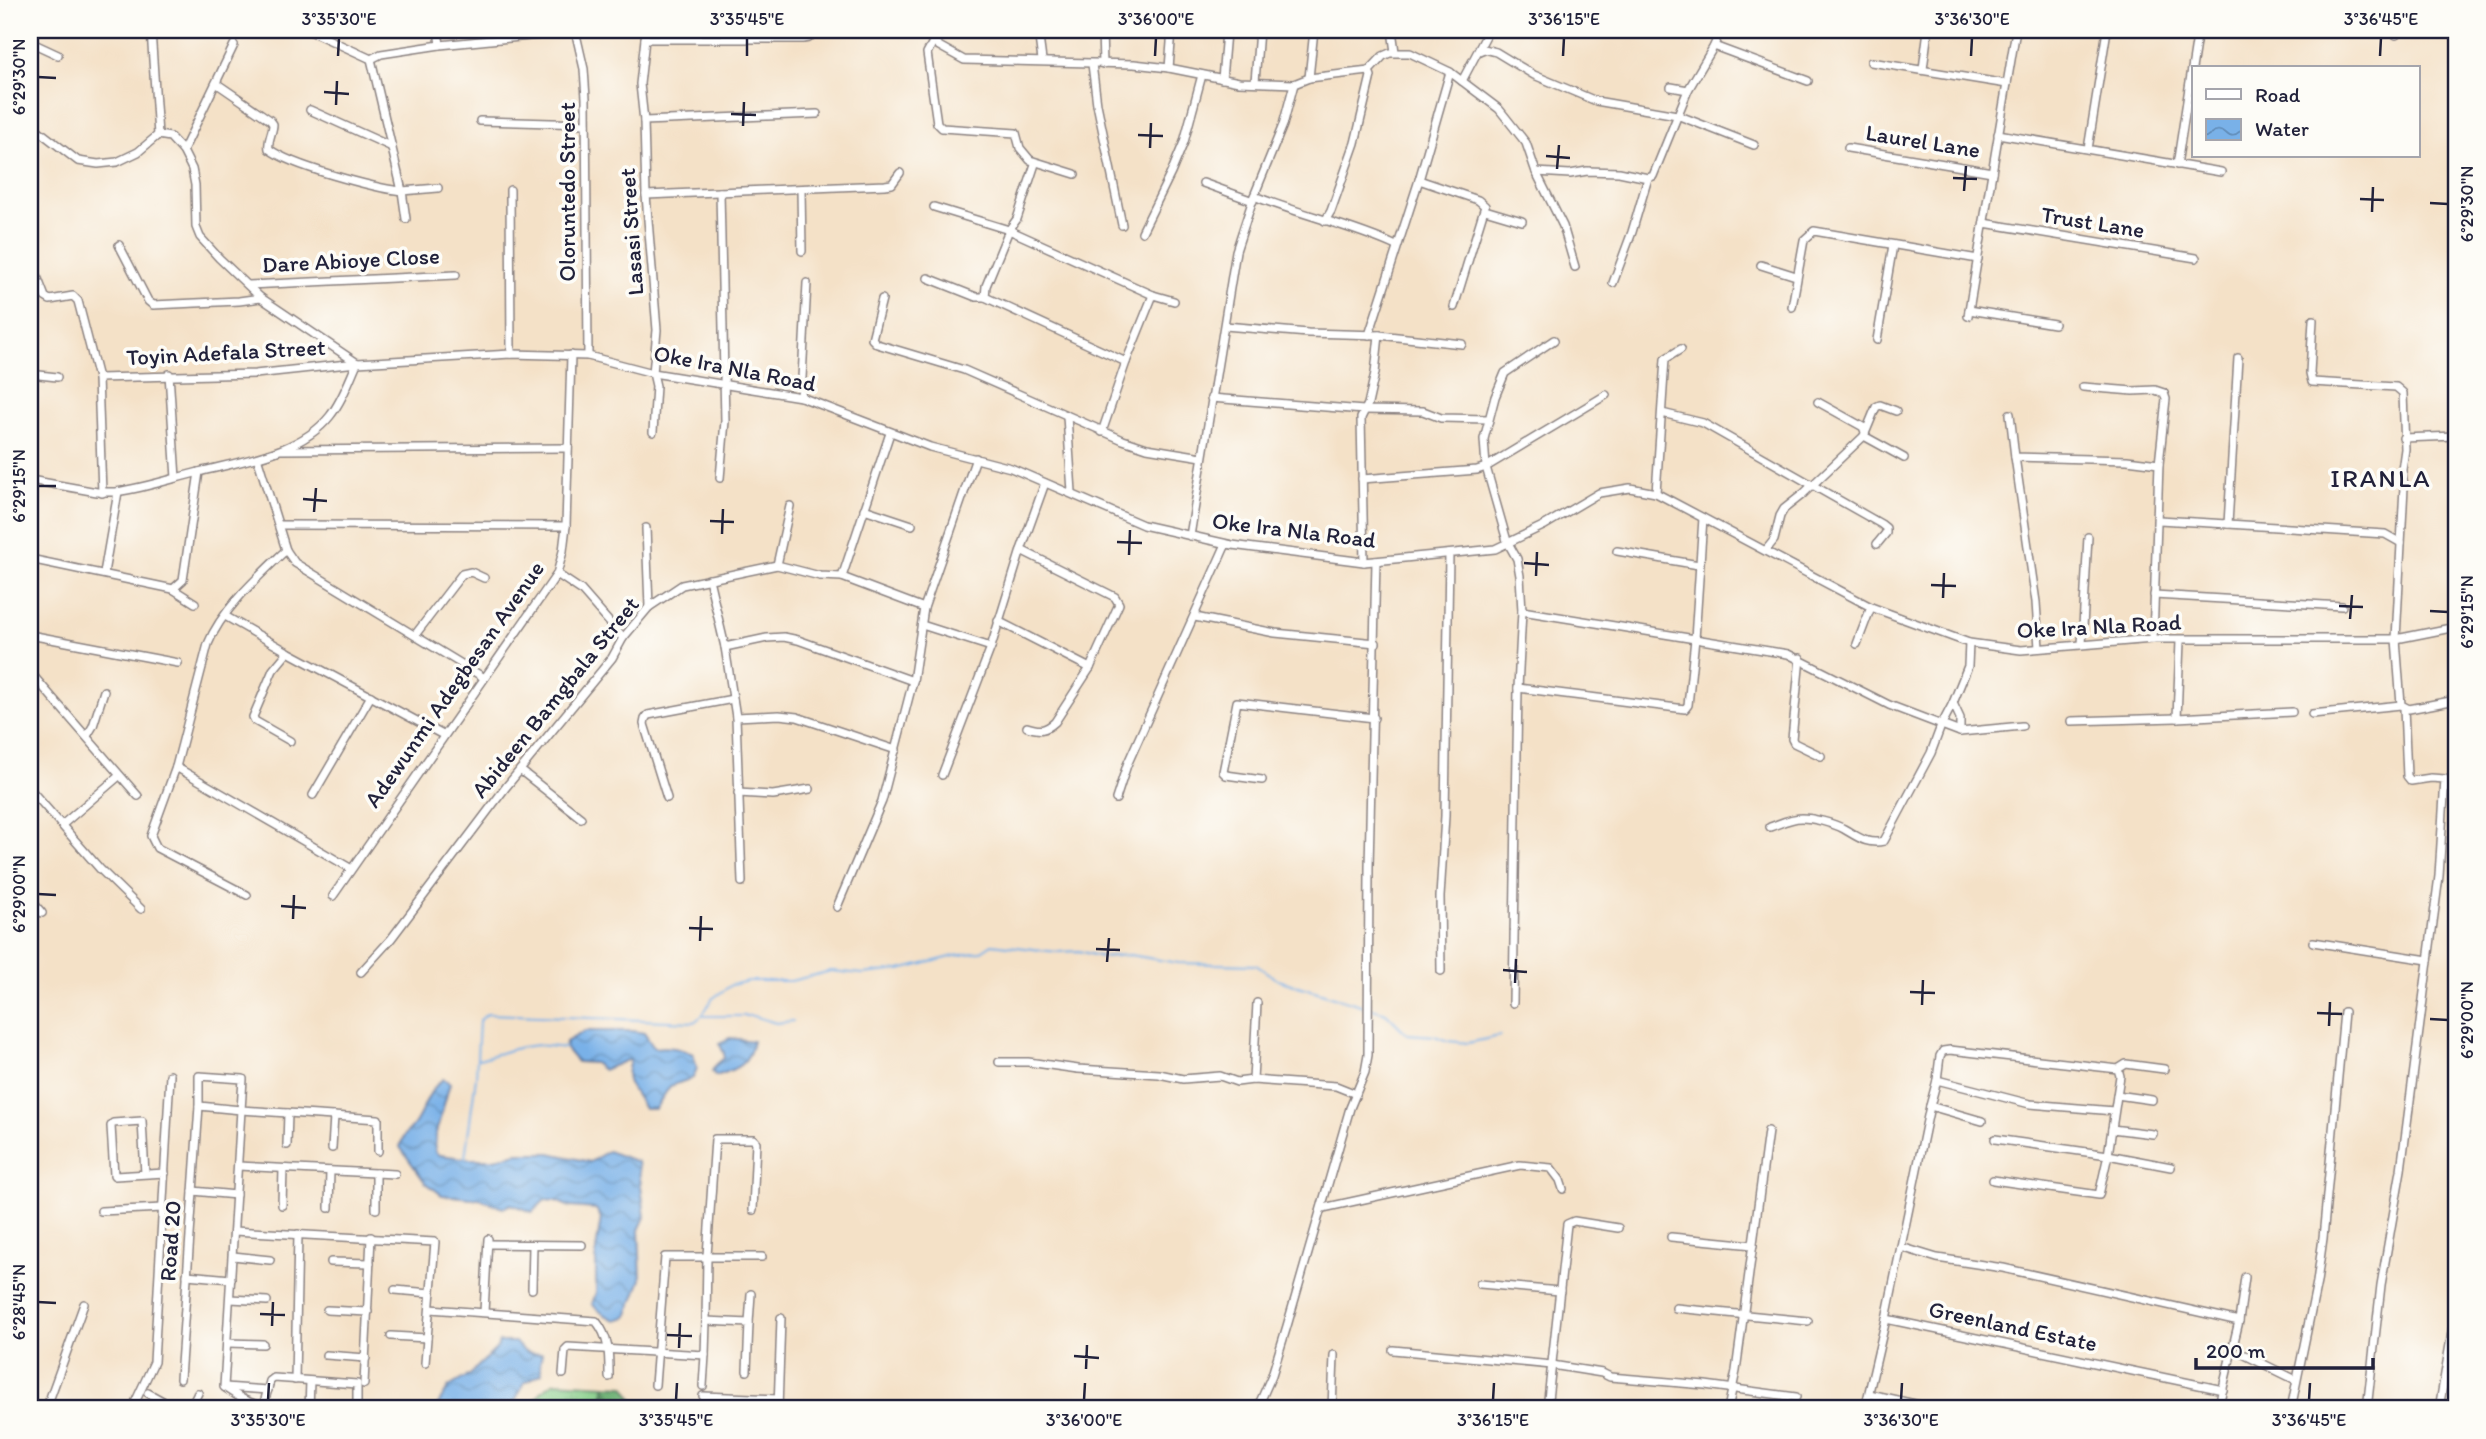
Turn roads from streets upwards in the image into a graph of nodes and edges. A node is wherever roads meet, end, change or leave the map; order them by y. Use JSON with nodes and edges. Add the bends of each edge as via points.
{"nodes":[{"id":1,"x":150,"y":30,"type":"edge"},
{"id":2,"x":308,"y":30,"type":"edge"},
{"id":3,"x":438,"y":30,"type":"edge"},
{"id":4,"x":568,"y":30,"type":"edge"},
{"id":5,"x":575,"y":30,"type":"edge"},
{"id":6,"x":646,"y":30,"type":"edge"},
{"id":7,"x":815,"y":30,"type":"edge"},
{"id":8,"x":922,"y":30,"type":"edge"},
{"id":9,"x":1038,"y":30,"type":"edge"},
{"id":10,"x":1102,"y":30,"type":"edge"},
{"id":11,"x":1172,"y":30,"type":"edge"},
{"id":12,"x":1259,"y":30,"type":"edge"},
{"id":13,"x":1314,"y":30,"type":"edge"},
{"id":14,"x":1392,"y":30,"type":"edge"},
{"id":15,"x":1489,"y":30,"type":"edge"},
{"id":16,"x":1720,"y":30,"type":"edge"},
{"id":17,"x":1928,"y":30,"type":"edge"},
{"id":18,"x":2016,"y":30,"type":"edge"},
{"id":19,"x":2107,"y":30,"type":"edge"},
{"id":20,"x":2198,"y":30,"type":"edge"},
{"id":21,"x":1226,"y":32,"type":"dead end"},
{"id":22,"x":645,"y":39,"type":"junction"},
{"id":23,"x":30,"y":42,"type":"edge"},
{"id":24,"x":933,"y":42,"type":"junction"},
{"id":25,"x":234,"y":45,"type":"dead end"},
{"id":26,"x":440,"y":45,"type":"junction"},
{"id":27,"x":1714,"y":46,"type":"junction"},
{"id":28,"x":1479,"y":51,"type":"junction"},
{"id":29,"x":1395,"y":52,"type":"junction"},
{"id":30,"x":58,"y":55,"type":"dead end"},
{"id":31,"x":371,"y":59,"type":"junction"},
{"id":32,"x":1042,"y":60,"type":"junction"},
{"id":33,"x":1871,"y":62,"type":"dead end"},
{"id":34,"x":1092,"y":64,"type":"junction"},
{"id":35,"x":1103,"y":64,"type":"junction"},
{"id":36,"x":2192,"y":66,"type":"edge"},
{"id":37,"x":1169,"y":68,"type":"junction"},
{"id":38,"x":1923,"y":69,"type":"junction"},
{"id":39,"x":2192,"y":69,"type":"edge"},
{"id":40,"x":1369,"y":71,"type":"junction"},
{"id":41,"x":1450,"y":72,"type":"junction"},
{"id":42,"x":1202,"y":75,"type":"junction"},
{"id":43,"x":1309,"y":78,"type":"junction"},
{"id":44,"x":1222,"y":79,"type":"junction"},
{"id":45,"x":1808,"y":81,"type":"dead end"},
{"id":46,"x":1255,"y":82,"type":"junction"},
{"id":47,"x":1462,"y":82,"type":"junction"},
{"id":48,"x":216,"y":83,"type":"junction"},
{"id":49,"x":1294,"y":84,"type":"junction"},
{"id":50,"x":2007,"y":85,"type":"junction"},
{"id":51,"x":1671,"y":87,"type":"dead end"},
{"id":52,"x":1688,"y":90,"type":"junction"},
{"id":53,"x":310,"y":110,"type":"dead end"},
{"id":54,"x":817,"y":114,"type":"dead end"},
{"id":55,"x":1677,"y":115,"type":"junction"},
{"id":56,"x":480,"y":121,"type":"dead end"},
{"id":57,"x":644,"y":121,"type":"junction"},
{"id":58,"x":30,"y":124,"type":"edge"},
{"id":59,"x":586,"y":124,"type":"junction"},
{"id":60,"x":1998,"y":134,"type":"junction"},
{"id":61,"x":158,"y":135,"type":"junction"},
{"id":62,"x":1754,"y":145,"type":"dead end"},
{"id":63,"x":392,"y":147,"type":"junction"},
{"id":64,"x":1848,"y":148,"type":"dead end"},
{"id":65,"x":2088,"y":149,"type":"junction"},
{"id":66,"x":183,"y":150,"type":"junction"},
{"id":67,"x":1035,"y":164,"type":"junction"},
{"id":68,"x":2177,"y":165,"type":"junction"},
{"id":69,"x":1535,"y":172,"type":"junction"},
{"id":70,"x":1992,"y":172,"type":"junction"},
{"id":71,"x":2221,"y":172,"type":"dead end"},
{"id":72,"x":900,"y":173,"type":"dead end"},
{"id":73,"x":1075,"y":174,"type":"dead end"},
{"id":74,"x":1648,"y":178,"type":"junction"},
{"id":75,"x":1419,"y":180,"type":"junction"},
{"id":76,"x":1203,"y":183,"type":"dead end"},
{"id":77,"x":438,"y":188,"type":"dead end"},
{"id":78,"x":801,"y":189,"type":"junction"},
{"id":79,"x":510,"y":190,"type":"dead end"},
{"id":80,"x":402,"y":191,"type":"junction"},
{"id":81,"x":720,"y":192,"type":"junction"},
{"id":82,"x":646,"y":195,"type":"junction"},
{"id":83,"x":1254,"y":198,"type":"junction"},
{"id":84,"x":934,"y":207,"type":"dead end"},
{"id":85,"x":1485,"y":211,"type":"junction"},
{"id":86,"x":407,"y":219,"type":"dead end"},
{"id":87,"x":1325,"y":221,"type":"junction"},
{"id":88,"x":1522,"y":222,"type":"dead end"},
{"id":89,"x":1984,"y":223,"type":"junction"},
{"id":90,"x":1122,"y":225,"type":"dead end"},
{"id":91,"x":1009,"y":230,"type":"junction"},
{"id":92,"x":1142,"y":232,"type":"dead end"},
{"id":93,"x":1893,"y":244,"type":"junction"},
{"id":94,"x":119,"y":245,"type":"dead end"},
{"id":95,"x":1396,"y":246,"type":"junction"},
{"id":96,"x":803,"y":251,"type":"dead end"},
{"id":97,"x":30,"y":258,"type":"edge"},
{"id":98,"x":2196,"y":258,"type":"dead end"},
{"id":99,"x":1978,"y":259,"type":"junction"},
{"id":100,"x":1761,"y":265,"type":"dead end"},
{"id":101,"x":1576,"y":267,"type":"dead end"},
{"id":102,"x":456,"y":275,"type":"dead end"},
{"id":103,"x":1796,"y":276,"type":"junction"},
{"id":104,"x":928,"y":278,"type":"dead end"},
{"id":105,"x":807,"y":283,"type":"dead end"},
{"id":106,"x":1613,"y":283,"type":"dead end"},
{"id":107,"x":249,"y":285,"type":"junction"},
{"id":108,"x":1153,"y":295,"type":"junction"},
{"id":109,"x":985,"y":297,"type":"junction"},
{"id":110,"x":261,"y":298,"type":"junction"},
{"id":111,"x":882,"y":299,"type":"dead end"},
{"id":112,"x":1174,"y":301,"type":"dead end"},
{"id":113,"x":1454,"y":307,"type":"dead end"},
{"id":114,"x":1792,"y":307,"type":"dead end"},
{"id":115,"x":2313,"y":320,"type":"dead end"},
{"id":116,"x":2054,"y":324,"type":"dead end"},
{"id":117,"x":1225,"y":326,"type":"junction"},
{"id":118,"x":1369,"y":335,"type":"junction"},
{"id":119,"x":1379,"y":335,"type":"junction"},
{"id":120,"x":1555,"y":340,"type":"dead end"},
{"id":121,"x":1877,"y":340,"type":"dead end"},
{"id":122,"x":1462,"y":344,"type":"dead end"},
{"id":123,"x":1681,"y":349,"type":"dead end"},
{"id":124,"x":511,"y":354,"type":"junction"},
{"id":125,"x":570,"y":355,"type":"junction"},
{"id":126,"x":588,"y":356,"type":"junction"},
{"id":127,"x":2238,"y":358,"type":"dead end"},
{"id":128,"x":1126,"y":362,"type":"junction"},
{"id":129,"x":357,"y":363,"type":"junction"},
{"id":130,"x":653,"y":373,"type":"junction"},
{"id":131,"x":30,"y":374,"type":"edge"},
{"id":132,"x":169,"y":374,"type":"junction"},
{"id":133,"x":57,"y":377,"type":"dead end"},
{"id":134,"x":98,"y":377,"type":"junction"},
{"id":135,"x":724,"y":386,"type":"junction"},
{"id":136,"x":2083,"y":387,"type":"dead end"},
{"id":137,"x":1606,"y":395,"type":"dead end"},
{"id":138,"x":801,"y":397,"type":"junction"},
{"id":139,"x":1211,"y":398,"type":"junction"},
{"id":140,"x":1818,"y":402,"type":"dead end"},
{"id":141,"x":1364,"y":410,"type":"junction"},
{"id":142,"x":1896,"y":411,"type":"dead end"},
{"id":143,"x":1662,"y":414,"type":"junction"},
{"id":144,"x":2010,"y":414,"type":"dead end"},
{"id":145,"x":1067,"y":416,"type":"junction"},
{"id":146,"x":1488,"y":419,"type":"junction"},
{"id":147,"x":653,"y":432,"type":"dead end"},
{"id":148,"x":1102,"y":432,"type":"junction"},
{"id":149,"x":890,"y":433,"type":"junction"},
{"id":150,"x":1864,"y":434,"type":"junction"},
{"id":151,"x":2456,"y":436,"type":"edge"},
{"id":152,"x":2403,"y":438,"type":"junction"},
{"id":153,"x":568,"y":448,"type":"junction"},
{"id":154,"x":278,"y":450,"type":"junction"},
{"id":155,"x":1202,"y":457,"type":"junction"},
{"id":156,"x":2015,"y":457,"type":"junction"},
{"id":157,"x":976,"y":458,"type":"junction"},
{"id":158,"x":1904,"y":458,"type":"dead end"},
{"id":159,"x":258,"y":460,"type":"junction"},
{"id":160,"x":2159,"y":464,"type":"junction"},
{"id":161,"x":1486,"y":467,"type":"junction"},
{"id":162,"x":199,"y":472,"type":"junction"},
{"id":163,"x":176,"y":478,"type":"junction"},
{"id":164,"x":720,"y":478,"type":"dead end"},
{"id":165,"x":1362,"y":479,"type":"junction"},
{"id":166,"x":30,"y":480,"type":"edge"},
{"id":167,"x":1045,"y":483,"type":"junction"},
{"id":168,"x":1811,"y":486,"type":"junction"},
{"id":169,"x":118,"y":492,"type":"junction"},
{"id":170,"x":1072,"y":492,"type":"junction"},
{"id":171,"x":102,"y":493,"type":"junction"},
{"id":172,"x":1656,"y":493,"type":"junction"},
{"id":173,"x":790,"y":506,"type":"dead end"},
{"id":174,"x":864,"y":509,"type":"junction"},
{"id":175,"x":1703,"y":518,"type":"junction"},
{"id":176,"x":2159,"y":520,"type":"junction"},
{"id":177,"x":2228,"y":524,"type":"junction"},
{"id":178,"x":279,"y":525,"type":"junction"},
{"id":179,"x":912,"y":525,"type":"dead end"},
{"id":180,"x":566,"y":526,"type":"junction"},
{"id":181,"x":646,"y":528,"type":"dead end"},
{"id":182,"x":1190,"y":536,"type":"junction"},
{"id":183,"x":2088,"y":537,"type":"dead end"},
{"id":184,"x":1507,"y":541,"type":"junction"},
{"id":185,"x":2401,"y":543,"type":"junction"},
{"id":186,"x":1226,"y":544,"type":"junction"},
{"id":187,"x":1877,"y":544,"type":"dead end"},
{"id":188,"x":286,"y":550,"type":"junction"},
{"id":189,"x":1021,"y":550,"type":"junction"},
{"id":190,"x":1766,"y":550,"type":"junction"},
{"id":191,"x":1617,"y":551,"type":"dead end"},
{"id":192,"x":1450,"y":554,"type":"junction"},
{"id":193,"x":30,"y":559,"type":"edge"},
{"id":194,"x":1376,"y":561,"type":"junction"},
{"id":195,"x":1364,"y":562,"type":"junction"},
{"id":196,"x":777,"y":565,"type":"junction"},
{"id":197,"x":1699,"y":565,"type":"junction"},
{"id":198,"x":104,"y":573,"type":"junction"},
{"id":199,"x":557,"y":574,"type":"junction"},
{"id":200,"x":484,"y":578,"type":"dead end"},
{"id":201,"x":842,"y":578,"type":"junction"},
{"id":202,"x":709,"y":579,"type":"junction"},
{"id":203,"x":173,"y":589,"type":"junction"},
{"id":204,"x":2154,"y":595,"type":"junction"},
{"id":205,"x":195,"y":603,"type":"dead end"},
{"id":206,"x":2342,"y":606,"type":"dead end"},
{"id":207,"x":649,"y":607,"type":"junction"},
{"id":208,"x":1871,"y":607,"type":"junction"},
{"id":209,"x":924,"y":608,"type":"junction"},
{"id":210,"x":1522,"y":611,"type":"junction"},
{"id":211,"x":225,"y":616,"type":"junction"},
{"id":212,"x":1195,"y":617,"type":"junction"},
{"id":213,"x":998,"y":621,"type":"junction"},
{"id":214,"x":922,"y":625,"type":"junction"},
{"id":215,"x":2456,"y":627,"type":"edge"},
{"id":216,"x":30,"y":635,"type":"edge"},
{"id":217,"x":415,"y":635,"type":"junction"},
{"id":218,"x":623,"y":638,"type":"junction"},
{"id":219,"x":1695,"y":639,"type":"junction"},
{"id":220,"x":2153,"y":639,"type":"junction"},
{"id":221,"x":2396,"y":639,"type":"junction"},
{"id":222,"x":2180,"y":641,"type":"junction"},
{"id":223,"x":1376,"y":643,"type":"junction"},
{"id":224,"x":1857,"y":643,"type":"dead end"},
{"id":225,"x":1969,"y":643,"type":"junction"},
{"id":226,"x":2082,"y":644,"type":"junction"},
{"id":227,"x":990,"y":647,"type":"junction"},
{"id":228,"x":725,"y":648,"type":"junction"},
{"id":229,"x":2039,"y":648,"type":"junction"},
{"id":230,"x":288,"y":652,"type":"junction"},
{"id":231,"x":1800,"y":658,"type":"junction"},
{"id":232,"x":178,"y":663,"type":"dead end"},
{"id":233,"x":1090,"y":668,"type":"junction"},
{"id":234,"x":30,"y":672,"type":"edge"},
{"id":235,"x":483,"y":677,"type":"junction"},
{"id":236,"x":912,"y":681,"type":"junction"},
{"id":237,"x":1518,"y":688,"type":"junction"},
{"id":238,"x":104,"y":691,"type":"dead end"},
{"id":239,"x":371,"y":696,"type":"junction"},
{"id":240,"x":733,"y":699,"type":"junction"},
{"id":241,"x":2456,"y":700,"type":"edge"},
{"id":242,"x":1953,"y":703,"type":"junction"},
{"id":243,"x":2402,"y":706,"type":"junction"},
{"id":244,"x":2292,"y":712,"type":"dead end"},
{"id":245,"x":2312,"y":714,"type":"dead end"},
{"id":246,"x":736,"y":717,"type":"junction"},
{"id":247,"x":1374,"y":718,"type":"junction"},
{"id":248,"x":2177,"y":718,"type":"junction"},
{"id":249,"x":2071,"y":721,"type":"dead end"},
{"id":250,"x":1941,"y":726,"type":"junction"},
{"id":251,"x":2022,"y":726,"type":"dead end"},
{"id":252,"x":1027,"y":727,"type":"dead end"},
{"id":253,"x":1960,"y":732,"type":"junction"},
{"id":254,"x":443,"y":735,"type":"junction"},
{"id":255,"x":87,"y":736,"type":"junction"},
{"id":256,"x":290,"y":741,"type":"dead end"},
{"id":257,"x":896,"y":750,"type":"junction"},
{"id":258,"x":1821,"y":756,"type":"dead end"},
{"id":259,"x":176,"y":767,"type":"junction"},
{"id":260,"x":520,"y":770,"type":"junction"},
{"id":261,"x":942,"y":775,"type":"dead end"},
{"id":262,"x":119,"y":776,"type":"junction"},
{"id":263,"x":1262,"y":780,"type":"dead end"},
{"id":264,"x":30,"y":789,"type":"edge"},
{"id":265,"x":810,"y":789,"type":"dead end"},
{"id":266,"x":738,"y":793,"type":"junction"},
{"id":267,"x":313,"y":795,"type":"dead end"},
{"id":268,"x":138,"y":796,"type":"dead end"},
{"id":269,"x":667,"y":798,"type":"dead end"},
{"id":270,"x":1116,"y":799,"type":"dead end"},
{"id":271,"x":581,"y":818,"type":"dead end"},
{"id":272,"x":62,"y":825,"type":"junction"},
{"id":273,"x":1770,"y":827,"type":"dead end"},
{"id":274,"x":350,"y":868,"type":"junction"},
{"id":275,"x":742,"y":882,"type":"dead end"},
{"id":276,"x":247,"y":895,"type":"dead end"},
{"id":277,"x":333,"y":896,"type":"dead end"},
{"id":278,"x":30,"y":899,"type":"edge"},
{"id":279,"x":836,"y":907,"type":"dead end"},
{"id":280,"x":141,"y":909,"type":"dead end"},
{"id":281,"x":42,"y":913,"type":"dead end"},
{"id":282,"x":2312,"y":942,"type":"dead end"},
{"id":283,"x":2428,"y":960,"type":"junction"},
{"id":284,"x":1441,"y":971,"type":"dead end"},
{"id":285,"x":361,"y":972,"type":"dead end"},
{"id":286,"x":1257,"y":1003,"type":"dead end"},
{"id":287,"x":1513,"y":1003,"type":"dead end"},
{"id":288,"x":2344,"y":1012,"type":"dead end"},
{"id":289,"x":999,"y":1062,"type":"dead end"},
{"id":290,"x":2118,"y":1069,"type":"junction"},
{"id":291,"x":2164,"y":1069,"type":"dead end"},
{"id":292,"x":170,"y":1075,"type":"dead end"},
{"id":293,"x":1254,"y":1080,"type":"junction"},
{"id":294,"x":1937,"y":1080,"type":"junction"},
{"id":295,"x":1356,"y":1094,"type":"junction"},
{"id":296,"x":2117,"y":1096,"type":"junction"},
{"id":297,"x":2152,"y":1100,"type":"dead end"},
{"id":298,"x":199,"y":1106,"type":"junction"},
{"id":299,"x":1930,"y":1106,"type":"junction"},
{"id":300,"x":241,"y":1110,"type":"junction"},
{"id":301,"x":2115,"y":1111,"type":"junction"},
{"id":302,"x":288,"y":1113,"type":"junction"},
{"id":303,"x":334,"y":1116,"type":"junction"},
{"id":304,"x":1982,"y":1121,"type":"dead end"},
{"id":305,"x":2112,"y":1129,"type":"junction"},
{"id":306,"x":1768,"y":1131,"type":"dead end"},
{"id":307,"x":2153,"y":1134,"type":"dead end"},
{"id":308,"x":1996,"y":1139,"type":"dead end"},
{"id":309,"x":287,"y":1145,"type":"dead end"},
{"id":310,"x":332,"y":1148,"type":"dead end"},
{"id":311,"x":378,"y":1151,"type":"dead end"},
{"id":312,"x":2108,"y":1155,"type":"junction"},
{"id":313,"x":238,"y":1167,"type":"junction"},
{"id":314,"x":2171,"y":1167,"type":"dead end"},
{"id":315,"x":283,"y":1169,"type":"junction"},
{"id":316,"x":330,"y":1171,"type":"junction"},
{"id":317,"x":165,"y":1173,"type":"junction"},
{"id":318,"x":376,"y":1173,"type":"junction"},
{"id":319,"x":145,"y":1174,"type":"junction"},
{"id":320,"x":395,"y":1174,"type":"dead end"},
{"id":321,"x":1993,"y":1180,"type":"dead end"},
{"id":322,"x":1563,"y":1189,"type":"dead end"},
{"id":323,"x":193,"y":1191,"type":"junction"},
{"id":324,"x":236,"y":1195,"type":"junction"},
{"id":325,"x":282,"y":1205,"type":"dead end"},
{"id":326,"x":163,"y":1208,"type":"junction"},
{"id":327,"x":328,"y":1208,"type":"dead end"},
{"id":328,"x":1323,"y":1208,"type":"junction"},
{"id":329,"x":376,"y":1209,"type":"dead end"},
{"id":330,"x":753,"y":1210,"type":"dead end"},
{"id":331,"x":102,"y":1211,"type":"dead end"},
{"id":332,"x":1618,"y":1228,"type":"dead end"},
{"id":333,"x":234,"y":1231,"type":"junction"},
{"id":334,"x":298,"y":1234,"type":"junction"},
{"id":335,"x":372,"y":1237,"type":"junction"},
{"id":336,"x":1671,"y":1237,"type":"dead end"},
{"id":337,"x":533,"y":1245,"type":"junction"},
{"id":338,"x":582,"y":1245,"type":"dead end"},
{"id":339,"x":1753,"y":1245,"type":"junction"},
{"id":340,"x":1901,"y":1247,"type":"junction"},
{"id":341,"x":233,"y":1256,"type":"junction"},
{"id":342,"x":707,"y":1256,"type":"junction"},
{"id":343,"x":762,"y":1257,"type":"dead end"},
{"id":344,"x":270,"y":1260,"type":"dead end"},
{"id":345,"x":331,"y":1262,"type":"dead end"},
{"id":346,"x":370,"y":1263,"type":"junction"},
{"id":347,"x":187,"y":1275,"type":"junction"},
{"id":348,"x":2245,"y":1277,"type":"dead end"},
{"id":349,"x":231,"y":1279,"type":"junction"},
{"id":350,"x":1480,"y":1284,"type":"dead end"},
{"id":351,"x":532,"y":1289,"type":"dead end"},
{"id":352,"x":395,"y":1290,"type":"dead end"},
{"id":353,"x":1560,"y":1291,"type":"junction"},
{"id":354,"x":431,"y":1293,"type":"junction"},
{"id":355,"x":751,"y":1294,"type":"dead end"},
{"id":356,"x":230,"y":1299,"type":"junction"},
{"id":357,"x":267,"y":1301,"type":"dead end"},
{"id":358,"x":84,"y":1304,"type":"dead end"},
{"id":359,"x":1676,"y":1308,"type":"dead end"},
{"id":360,"x":430,"y":1309,"type":"junction"},
{"id":361,"x":2456,"y":1309,"type":"edge"},
{"id":362,"x":327,"y":1310,"type":"dead end"},
{"id":363,"x":368,"y":1312,"type":"junction"},
{"id":364,"x":484,"y":1312,"type":"junction"},
{"id":365,"x":1742,"y":1316,"type":"junction"},
{"id":366,"x":781,"y":1318,"type":"dead end"},
{"id":367,"x":1886,"y":1319,"type":"junction"},
{"id":368,"x":706,"y":1321,"type":"junction"},
{"id":369,"x":1808,"y":1321,"type":"dead end"},
{"id":370,"x":2239,"y":1321,"type":"junction"},
{"id":371,"x":749,"y":1322,"type":"junction"},
{"id":372,"x":391,"y":1336,"type":"dead end"},
{"id":373,"x":427,"y":1338,"type":"junction"},
{"id":374,"x":228,"y":1343,"type":"junction"},
{"id":375,"x":263,"y":1344,"type":"dead end"},
{"id":376,"x":610,"y":1349,"type":"junction"},
{"id":377,"x":1393,"y":1350,"type":"dead end"},
{"id":378,"x":657,"y":1353,"type":"junction"},
{"id":379,"x":326,"y":1355,"type":"dead end"},
{"id":380,"x":1334,"y":1355,"type":"dead end"},
{"id":381,"x":2245,"y":1355,"type":"dead end"},
{"id":382,"x":705,"y":1356,"type":"junction"},
{"id":383,"x":366,"y":1357,"type":"junction"},
{"id":384,"x":425,"y":1363,"type":"dead end"},
{"id":385,"x":1552,"y":1365,"type":"junction"},
{"id":386,"x":747,"y":1371,"type":"dead end"},
{"id":387,"x":563,"y":1374,"type":"dead end"},
{"id":388,"x":608,"y":1377,"type":"dead end"},
{"id":389,"x":180,"y":1379,"type":"dead end"},
{"id":390,"x":295,"y":1380,"type":"junction"},
{"id":391,"x":2296,"y":1380,"type":"junction"},
{"id":392,"x":310,"y":1381,"type":"junction"},
{"id":393,"x":364,"y":1384,"type":"dead end"},
{"id":394,"x":656,"y":1385,"type":"dead end"},
{"id":395,"x":703,"y":1386,"type":"dead end"},
{"id":396,"x":224,"y":1387,"type":"junction"},
{"id":397,"x":1732,"y":1388,"type":"junction"},
{"id":398,"x":268,"y":1390,"type":"junction"},
{"id":399,"x":2222,"y":1390,"type":"junction"},
{"id":400,"x":148,"y":1393,"type":"dead end"},
{"id":401,"x":198,"y":1393,"type":"dead end"},
{"id":402,"x":1869,"y":1394,"type":"junction"},
{"id":403,"x":703,"y":1396,"type":"dead end"},
{"id":404,"x":1797,"y":1397,"type":"dead end"},
{"id":405,"x":778,"y":1399,"type":"junction"},
{"id":406,"x":244,"y":1400,"type":"junction"},
{"id":407,"x":265,"y":1408,"type":"edge"},
{"id":408,"x":2291,"y":1408,"type":"edge"},
{"id":409,"x":46,"y":1409,"type":"edge"},
{"id":410,"x":132,"y":1409,"type":"edge"},
{"id":411,"x":177,"y":1409,"type":"edge"},
{"id":412,"x":190,"y":1409,"type":"edge"},
{"id":413,"x":240,"y":1409,"type":"edge"},
{"id":414,"x":309,"y":1409,"type":"edge"},
{"id":415,"x":356,"y":1409,"type":"edge"},
{"id":416,"x":778,"y":1409,"type":"edge"},
{"id":417,"x":1257,"y":1409,"type":"edge"},
{"id":418,"x":1332,"y":1409,"type":"edge"},
{"id":419,"x":1547,"y":1409,"type":"edge"},
{"id":420,"x":1728,"y":1409,"type":"edge"},
{"id":421,"x":1865,"y":1409,"type":"edge"},
{"id":422,"x":1938,"y":1409,"type":"edge"},
{"id":423,"x":2218,"y":1409,"type":"edge"},
{"id":424,"x":2367,"y":1409,"type":"edge"},
{"id":425,"x":2439,"y":1409,"type":"edge"}],
"edges":[{"from":1,"to":61,"type":"street"},
{"from":2,"to":31,"type":"street"},
{"from":3,"to":26,"type":"street"},
{"from":4,"to":26,"type":"street"},
{"from":5,"to":59,"type":"street","name":"Oloruntedo Street","via":[[584,69]]},
{"from":6,"to":22,"type":"street","name":"Lasasi Street"},
{"from":7,"to":22,"type":"street","via":[[803,39]]},
{"from":8,"to":24,"type":"street"},
{"from":9,"to":32,"type":"street"},
{"from":10,"to":35,"type":"street"},
{"from":11,"to":37,"type":"street"},
{"from":12,"to":46,"type":"street"},
{"from":13,"to":43,"type":"street"},
{"from":14,"to":29,"type":"street"},
{"from":15,"to":28,"type":"street"},
{"from":16,"to":27,"type":"street"},
{"from":17,"to":38,"type":"street"},
{"from":18,"to":50,"type":"street"},
{"from":19,"to":65,"type":"street"},
{"from":20,"to":36,"type":"street"},
{"from":21,"to":44,"type":"street"},
{"from":22,"to":57,"type":"street","name":"Lasasi Street","via":[[640,84]]},
{"from":23,"to":30,"type":"street"},
{"from":24,"to":32,"type":"street","via":[[964,60]]},
{"from":24,"to":67,"type":"street","via":[[927,53],[937,123],[947,130],[1016,133],[1023,153]]},
{"from":25,"to":48,"type":"street"},
{"from":26,"to":31,"type":"street"},
{"from":27,"to":45,"type":"street"},
{"from":27,"to":52,"type":"street"},
{"from":28,"to":47,"type":"street"},
{"from":28,"to":55,"type":"street","via":[[1496,52],[1534,75],[1596,101]]},
{"from":29,"to":40,"type":"street","via":[[1383,56]]},
{"from":29,"to":41,"type":"street","via":[[1421,57]]},
{"from":31,"to":63,"type":"street"},
{"from":32,"to":34,"type":"street"},
{"from":33,"to":38,"type":"street"},
{"from":34,"to":35,"type":"street"},
{"from":34,"to":90,"type":"street"},
{"from":35,"to":37,"type":"street"},
{"from":37,"to":42,"type":"street"},
{"from":38,"to":50,"type":"street"},
{"from":39,"to":68,"type":"street"},
{"from":40,"to":43,"type":"street"},
{"from":40,"to":87,"type":"street","via":[[1355,144]]},
{"from":41,"to":47,"type":"street"},
{"from":41,"to":75,"type":"street"},
{"from":42,"to":44,"type":"street"},
{"from":42,"to":92,"type":"street","via":[[1184,142]]},
{"from":43,"to":49,"type":"street"},
{"from":44,"to":46,"type":"street"},
{"from":46,"to":49,"type":"street"},
{"from":47,"to":69,"type":"street","via":[[1499,109],[1526,143]]},
{"from":48,"to":66,"type":"street"},
{"from":48,"to":80,"type":"street","via":[[270,120],[273,130],[268,143],[274,153],[307,167]]},
{"from":49,"to":83,"type":"street"},
{"from":50,"to":60,"type":"street"},
{"from":51,"to":52,"type":"street"},
{"from":52,"to":55,"type":"street"},
{"from":53,"to":63,"type":"street"},
{"from":54,"to":57,"type":"street"},
{"from":55,"to":62,"type":"street"},
{"from":55,"to":74,"type":"street","via":[[1653,176]]},
{"from":56,"to":59,"type":"street"},
{"from":57,"to":82,"type":"street","name":"Lasasi Street"},
{"from":58,"to":61,"type":"street","via":[[78,160],[98,164],[117,162],[138,152]]},
{"from":59,"to":126,"type":"street","name":"Oloruntedo Street"},
{"from":60,"to":65,"type":"street"},
{"from":60,"to":70,"type":"street"},
{"from":61,"to":66,"type":"street","via":[[170,137]]},
{"from":63,"to":80,"type":"street"},
{"from":64,"to":70,"type":"street","name":"Laurel Lane"},
{"from":65,"to":68,"type":"street"},
{"from":66,"to":107,"type":"street","via":[[192,169],[200,237]]},
{"from":67,"to":73,"type":"street"},
{"from":67,"to":91,"type":"street"},
{"from":68,"to":71,"type":"street"},
{"from":69,"to":74,"type":"street","via":[[1619,172]]},
{"from":69,"to":101,"type":"street","via":[[1563,226]]},
{"from":70,"to":89,"type":"street"},
{"from":72,"to":78,"type":"street","via":[[885,186]]},
{"from":74,"to":106,"type":"street"},
{"from":75,"to":85,"type":"street","via":[[1478,200]]},
{"from":75,"to":95,"type":"street"},
{"from":76,"to":83,"type":"street"},
{"from":77,"to":80,"type":"street"},
{"from":78,"to":81,"type":"street"},
{"from":78,"to":96,"type":"street"},
{"from":79,"to":124,"type":"street"},
{"from":80,"to":86,"type":"street"},
{"from":81,"to":82,"type":"street"},
{"from":81,"to":135,"type":"street"},
{"from":82,"to":130,"type":"street","name":"Lasasi Street","via":[[657,330]]},
{"from":83,"to":87,"type":"street"},
{"from":83,"to":117,"type":"street","via":[[1236,251]]},
{"from":84,"to":91,"type":"street"},
{"from":85,"to":88,"type":"street"},
{"from":85,"to":113,"type":"street"},
{"from":87,"to":95,"type":"street"},
{"from":89,"to":98,"type":"street","name":"Trust Lane"},
{"from":89,"to":99,"type":"street"},
{"from":91,"to":108,"type":"street"},
{"from":91,"to":109,"type":"street"},
{"from":93,"to":99,"type":"street"},
{"from":93,"to":103,"type":"street","via":[[1814,231],[1804,240]]},
{"from":93,"to":121,"type":"street"},
{"from":94,"to":110,"type":"street","via":[[153,305]]},
{"from":95,"to":118,"type":"street"},
{"from":97,"to":134,"type":"street","via":[[45,297],[73,296],[78,302]]},
{"from":99,"to":116,"type":"street","via":[[1968,313]]},
{"from":100,"to":103,"type":"street"},
{"from":102,"to":107,"type":"street","name":"Dare Abioye Close"},
{"from":103,"to":114,"type":"street"},
{"from":104,"to":109,"type":"street"},
{"from":105,"to":138,"type":"street"},
{"from":107,"to":110,"type":"street"},
{"from":108,"to":112,"type":"street"},
{"from":108,"to":128,"type":"street"},
{"from":109,"to":128,"type":"street"},
{"from":110,"to":129,"type":"street"},
{"from":111,"to":145,"type":"street","via":[[872,339],[877,344],[964,370]]},
{"from":115,"to":152,"type":"street","via":[[2312,382],[2401,389]]},
{"from":117,"to":118,"type":"street"},
{"from":117,"to":139,"type":"street"},
{"from":118,"to":119,"type":"street"},
{"from":119,"to":122,"type":"street"},
{"from":119,"to":141,"type":"street","via":[[1375,373]]},
{"from":120,"to":146,"type":"street","via":[[1505,373]]},
{"from":123,"to":143,"type":"street","via":[[1665,359]]},
{"from":124,"to":125,"type":"street","name":"Oke Ira Nla Road"},
{"from":124,"to":129,"type":"street","name":"Oke Ira Nla Road"},
{"from":125,"to":126,"type":"street","name":"Oke Ira Nla Road"},
{"from":125,"to":153,"type":"street","name":"Adewunmi Adegbesan Avenue"},
{"from":126,"to":130,"type":"street","name":"Oke Ira Nla Road"},
{"from":127,"to":177,"type":"street"},
{"from":128,"to":148,"type":"street"},
{"from":129,"to":132,"type":"street","name":"Toyin Adefala Street","via":[[255,374]]},
{"from":129,"to":154,"type":"street","via":[[330,417]]},
{"from":130,"to":135,"type":"street","name":"Oke Ira Nla Road"},
{"from":130,"to":147,"type":"street","name":"Lasasi Street"},
{"from":131,"to":133,"type":"street"},
{"from":132,"to":134,"type":"street","name":"Toyin Adefala Street"},
{"from":132,"to":163,"type":"street"},
{"from":134,"to":171,"type":"street"},
{"from":135,"to":138,"type":"street","name":"Oke Ira Nla Road"},
{"from":135,"to":164,"type":"street"},
{"from":136,"to":160,"type":"street","via":[[2164,393]]},
{"from":137,"to":161,"type":"street"},
{"from":138,"to":149,"type":"street","name":"Oke Ira Nla Road"},
{"from":139,"to":141,"type":"street"},
{"from":139,"to":155,"type":"street"},
{"from":140,"to":150,"type":"street","via":[[1863,427]]},
{"from":141,"to":146,"type":"street"},
{"from":141,"to":165,"type":"street"},
{"from":142,"to":150,"type":"street","via":[[1878,405]]},
{"from":143,"to":168,"type":"street","via":[[1703,423]]},
{"from":143,"to":172,"type":"street"},
{"from":144,"to":156,"type":"street"},
{"from":145,"to":148,"type":"street"},
{"from":145,"to":170,"type":"street"},
{"from":146,"to":161,"type":"street"},
{"from":148,"to":155,"type":"street","via":[[1147,448]]},
{"from":149,"to":157,"type":"street","name":"Oke Ira Nla Road"},
{"from":149,"to":174,"type":"street"},
{"from":150,"to":158,"type":"street"},
{"from":150,"to":168,"type":"street"},
{"from":151,"to":152,"type":"street"},
{"from":152,"to":185,"type":"street"},
{"from":153,"to":154,"type":"street"},
{"from":153,"to":180,"type":"street","name":"Adewunmi Adegbesan Avenue"},
{"from":154,"to":159,"type":"street"},
{"from":155,"to":182,"type":"street"},
{"from":156,"to":160,"type":"street"},
{"from":156,"to":229,"type":"street"},
{"from":157,"to":167,"type":"street","name":"Oke Ira Nla Road"},
{"from":157,"to":209,"type":"street"},
{"from":159,"to":162,"type":"street"},
{"from":159,"to":178,"type":"street"},
{"from":160,"to":176,"type":"street"},
{"from":161,"to":165,"type":"street"},
{"from":161,"to":184,"type":"street"},
{"from":162,"to":163,"type":"street"},
{"from":162,"to":203,"type":"street","via":[[183,580]]},
{"from":163,"to":169,"type":"street"},
{"from":165,"to":195,"type":"street"},
{"from":166,"to":171,"type":"street"},
{"from":167,"to":170,"type":"street","name":"Oke Ira Nla Road"},
{"from":167,"to":189,"type":"street"},
{"from":168,"to":187,"type":"street","via":[[1886,528]]},
{"from":168,"to":190,"type":"street","via":[[1784,509]]},
{"from":169,"to":171,"type":"street"},
{"from":169,"to":198,"type":"street"},
{"from":170,"to":182,"type":"street","name":"Oke Ira Nla Road","via":[[1143,525]]},
{"from":172,"to":175,"type":"street","name":"Oke Ira Nla Road"},
{"from":172,"to":184,"type":"street","name":"Oke Ira Nla Road","via":[[1630,488],[1599,493]]},
{"from":173,"to":196,"type":"street"},
{"from":174,"to":179,"type":"street"},
{"from":174,"to":201,"type":"street"},
{"from":175,"to":190,"type":"street","name":"Oke Ira Nla Road"},
{"from":175,"to":197,"type":"street"},
{"from":176,"to":177,"type":"street"},
{"from":176,"to":204,"type":"street"},
{"from":177,"to":185,"type":"street","via":[[2385,534]]},
{"from":178,"to":180,"type":"street"},
{"from":178,"to":188,"type":"street"},
{"from":180,"to":199,"type":"street","name":"Adewunmi Adegbesan Avenue"},
{"from":181,"to":207,"type":"street"},
{"from":182,"to":186,"type":"street","name":"Oke Ira Nla Road"},
{"from":183,"to":226,"type":"street"},
{"from":184,"to":192,"type":"street","name":"Oke Ira Nla Road","via":[[1495,549]]},
{"from":184,"to":210,"type":"street","via":[[1517,559]]},
{"from":185,"to":221,"type":"street"},
{"from":186,"to":195,"type":"street","name":"Oke Ira Nla Road"},
{"from":186,"to":212,"type":"street"},
{"from":188,"to":211,"type":"street"},
{"from":188,"to":217,"type":"street","via":[[295,563]]},
{"from":189,"to":213,"type":"street"},
{"from":189,"to":233,"type":"street","via":[[1118,600]]},
{"from":190,"to":208,"type":"street","name":"Oke Ira Nla Road"},
{"from":191,"to":197,"type":"street"},
{"from":192,"to":194,"type":"street","name":"Oke Ira Nla Road"},
{"from":192,"to":284,"type":"street"},
{"from":193,"to":198,"type":"street"},
{"from":194,"to":195,"type":"street","name":"Oke Ira Nla Road"},
{"from":194,"to":223,"type":"street"},
{"from":196,"to":201,"type":"street","name":"Abideen Bamgbala Street"},
{"from":196,"to":202,"type":"street","name":"Abideen Bamgbala Street"},
{"from":197,"to":219,"type":"street"},
{"from":198,"to":203,"type":"street"},
{"from":199,"to":218,"type":"street","via":[[582,590]]},
{"from":199,"to":235,"type":"street","name":"Adewunmi Adegbesan Avenue"},
{"from":200,"to":217,"type":"street","via":[[471,572],[462,574]]},
{"from":201,"to":209,"type":"street","name":"Abideen Bamgbala Street"},
{"from":202,"to":207,"type":"street","name":"Abideen Bamgbala Street","via":[[682,585]]},
{"from":202,"to":228,"type":"street"},
{"from":203,"to":205,"type":"street"},
{"from":204,"to":206,"type":"street"},
{"from":204,"to":220,"type":"street"},
{"from":207,"to":218,"type":"street","name":"Abideen Bamgbala Street"},
{"from":208,"to":224,"type":"street"},
{"from":208,"to":225,"type":"street","name":"Oke Ira Nla Road"},
{"from":209,"to":214,"type":"street"},
{"from":210,"to":219,"type":"street"},
{"from":210,"to":237,"type":"street"},
{"from":211,"to":230,"type":"street"},
{"from":211,"to":259,"type":"street","via":[[208,644]]},
{"from":212,"to":223,"type":"street","via":[[1275,633]]},
{"from":212,"to":270,"type":"street"},
{"from":213,"to":227,"type":"street"},
{"from":213,"to":233,"type":"street"},
{"from":214,"to":227,"type":"street"},
{"from":214,"to":236,"type":"street"},
{"from":215,"to":221,"type":"street","name":"Oke Ira Nla Road"},
{"from":216,"to":232,"type":"street"},
{"from":217,"to":235,"type":"street"},
{"from":218,"to":260,"type":"street","name":"Abideen Bamgbala Street","via":[[612,658]]},
{"from":219,"to":231,"type":"street"},
{"from":219,"to":237,"type":"street","via":[[1685,709]]},
{"from":220,"to":222,"type":"street","name":"Oke Ira Nla Road"},
{"from":220,"to":226,"type":"street","name":"Oke Ira Nla Road"},
{"from":221,"to":222,"type":"street","name":"Oke Ira Nla Road"},
{"from":221,"to":243,"type":"street"},
{"from":222,"to":248,"type":"street"},
{"from":223,"to":247,"type":"street"},
{"from":225,"to":229,"type":"street","name":"Oke Ira Nla Road","via":[[2011,650]]},
{"from":225,"to":242,"type":"street","via":[[1968,666]]},
{"from":226,"to":229,"type":"street","name":"Oke Ira Nla Road"},
{"from":227,"to":261,"type":"street"},
{"from":228,"to":236,"type":"street","via":[[784,637]]},
{"from":228,"to":240,"type":"street"},
{"from":230,"to":239,"type":"street"},
{"from":230,"to":256,"type":"street","via":[[273,670],[254,717]]},
{"from":231,"to":250,"type":"street","via":[[1889,705]]},
{"from":231,"to":258,"type":"street","via":[[1792,739]]},
{"from":233,"to":252,"type":"street","via":[[1055,722],[1040,731]]},
{"from":234,"to":255,"type":"street"},
{"from":235,"to":254,"type":"street","name":"Adewunmi Adegbesan Avenue"},
{"from":236,"to":257,"type":"street"},
{"from":237,"to":287,"type":"street"},
{"from":238,"to":255,"type":"street"},
{"from":239,"to":254,"type":"street"},
{"from":239,"to":267,"type":"street"},
{"from":240,"to":246,"type":"street"},
{"from":240,"to":269,"type":"street","via":[[645,719]]},
{"from":241,"to":243,"type":"street","via":[[2409,709]]},
{"from":242,"to":250,"type":"street"},
{"from":242,"to":253,"type":"street"},
{"from":243,"to":245,"type":"street"},
{"from":243,"to":283,"type":"street","via":[[2409,780],[2446,781]]},
{"from":244,"to":248,"type":"street"},
{"from":246,"to":257,"type":"street","via":[[797,717]]},
{"from":246,"to":266,"type":"street"},
{"from":247,"to":263,"type":"street","via":[[1237,702],[1223,772]]},
{"from":247,"to":295,"type":"street","via":[[1369,1042]]},
{"from":248,"to":249,"type":"street"},
{"from":250,"to":253,"type":"street"},
{"from":250,"to":273,"type":"street","via":[[1884,841],[1873,844],[1841,827],[1808,819]]},
{"from":251,"to":253,"type":"street"},
{"from":254,"to":274,"type":"street","name":"Adewunmi Adegbesan Avenue"},
{"from":255,"to":262,"type":"street"},
{"from":257,"to":279,"type":"street","via":[[881,801]]},
{"from":259,"to":274,"type":"street"},
{"from":259,"to":276,"type":"street","via":[[151,835],[153,843]]},
{"from":260,"to":271,"type":"street"},
{"from":260,"to":285,"type":"street","name":"Abideen Bamgbala Street"},
{"from":262,"to":268,"type":"street"},
{"from":262,"to":272,"type":"street"},
{"from":264,"to":272,"type":"street"},
{"from":265,"to":266,"type":"street","via":[[773,795]]},
{"from":266,"to":275,"type":"street"},
{"from":272,"to":280,"type":"street"},
{"from":274,"to":277,"type":"street","name":"Adewunmi Adegbesan Avenue"},
{"from":278,"to":281,"type":"street"},
{"from":282,"to":283,"type":"street"},
{"from":283,"to":424,"type":"street"},
{"from":286,"to":293,"type":"street"},
{"from":288,"to":391,"type":"street","via":[[2323,1238]]},
{"from":289,"to":293,"type":"street","via":[[1183,1079],[1220,1076],[1237,1082]]},
{"from":290,"to":291,"type":"street","via":[[2126,1064]]},
{"from":290,"to":294,"type":"street","via":[[1951,1050],[1940,1056]]},
{"from":290,"to":296,"type":"street"},
{"from":292,"to":317,"type":"street"},
{"from":293,"to":295,"type":"street","via":[[1336,1086]]},
{"from":294,"to":299,"type":"street"},
{"from":294,"to":301,"type":"street","via":[[2030,1104]]},
{"from":295,"to":328,"type":"street"},
{"from":296,"to":297,"type":"street"},
{"from":296,"to":301,"type":"street"},
{"from":298,"to":300,"type":"street"},
{"from":298,"to":300,"type":"street","name":"Road 20","via":[[199,1076],[243,1079]]},
{"from":298,"to":323,"type":"street","name":"Road 20"},
{"from":299,"to":304,"type":"street"},
{"from":299,"to":340,"type":"street"},
{"from":300,"to":302,"type":"street"},
{"from":300,"to":313,"type":"street"},
{"from":301,"to":305,"type":"street"},
{"from":302,"to":303,"type":"street"},
{"from":302,"to":309,"type":"street"},
{"from":303,"to":310,"type":"street"},
{"from":303,"to":311,"type":"street","via":[[379,1119]]},
{"from":305,"to":307,"type":"street"},
{"from":305,"to":312,"type":"street"},
{"from":306,"to":339,"type":"street"},
{"from":308,"to":312,"type":"street"},
{"from":312,"to":314,"type":"street"},
{"from":312,"to":321,"type":"street","via":[[2099,1195]]},
{"from":313,"to":315,"type":"street"},
{"from":313,"to":324,"type":"street"},
{"from":315,"to":316,"type":"street"},
{"from":315,"to":325,"type":"street"},
{"from":316,"to":318,"type":"street"},
{"from":316,"to":327,"type":"street"},
{"from":317,"to":319,"type":"street"},
{"from":317,"to":326,"type":"street"},
{"from":318,"to":320,"type":"street"},
{"from":318,"to":329,"type":"street"},
{"from":319,"to":319,"type":"street","via":[[142,1121],[113,1123],[114,1175]]},
{"from":322,"to":328,"type":"street","via":[[1551,1168],[1520,1165]]},
{"from":323,"to":324,"type":"street"},
{"from":323,"to":347,"type":"street","name":"Road 20"},
{"from":324,"to":333,"type":"street"},
{"from":326,"to":331,"type":"street"},
{"from":326,"to":410,"type":"street","via":[[155,1362]]},
{"from":328,"to":417,"type":"street","via":[[1272,1375]]},
{"from":330,"to":342,"type":"street","via":[[756,1142],[717,1138]]},
{"from":332,"to":353,"type":"street","via":[[1569,1221]]},
{"from":333,"to":334,"type":"street"},
{"from":333,"to":341,"type":"street"},
{"from":334,"to":335,"type":"street"},
{"from":334,"to":390,"type":"street"},
{"from":335,"to":346,"type":"street"},
{"from":335,"to":354,"type":"street","via":[[435,1242]]},
{"from":336,"to":339,"type":"street"},
{"from":337,"to":338,"type":"street"},
{"from":337,"to":351,"type":"street"},
{"from":337,"to":364,"type":"street","via":[[488,1242]]},
{"from":339,"to":365,"type":"street"},
{"from":340,"to":367,"type":"street"},
{"from":340,"to":370,"type":"street"},
{"from":341,"to":344,"type":"street"},
{"from":341,"to":349,"type":"street"},
{"from":342,"to":343,"type":"street"},
{"from":342,"to":368,"type":"street"},
{"from":342,"to":378,"type":"street","via":[[664,1259]]},
{"from":345,"to":346,"type":"street"},
{"from":346,"to":363,"type":"street"},
{"from":347,"to":349,"type":"street"},
{"from":347,"to":389,"type":"street","name":"Road 20"},
{"from":348,"to":370,"type":"street"},
{"from":349,"to":356,"type":"street"},
{"from":350,"to":353,"type":"street"},
{"from":352,"to":354,"type":"street"},
{"from":353,"to":385,"type":"street"},
{"from":354,"to":360,"type":"street"},
{"from":355,"to":371,"type":"street"},
{"from":356,"to":357,"type":"street"},
{"from":356,"to":374,"type":"street"},
{"from":358,"to":409,"type":"street"},
{"from":359,"to":365,"type":"street"},
{"from":360,"to":364,"type":"street"},
{"from":360,"to":373,"type":"street"},
{"from":361,"to":425,"type":"street"},
{"from":362,"to":363,"type":"street"},
{"from":363,"to":383,"type":"street"},
{"from":364,"to":376,"type":"street","via":[[596,1321]]},
{"from":365,"to":369,"type":"street"},
{"from":365,"to":397,"type":"street"},
{"from":366,"to":405,"type":"street"},
{"from":367,"to":399,"type":"street","name":"Greenland Estate"},
{"from":367,"to":402,"type":"street"},
{"from":368,"to":371,"type":"street"},
{"from":368,"to":382,"type":"street"},
{"from":370,"to":399,"type":"street"},
{"from":371,"to":386,"type":"street"},
{"from":372,"to":373,"type":"street"},
{"from":373,"to":384,"type":"street"},
{"from":374,"to":375,"type":"street"},
{"from":374,"to":396,"type":"street"},
{"from":376,"to":378,"type":"street"},
{"from":376,"to":387,"type":"street","via":[[566,1348]]},
{"from":376,"to":388,"type":"street"},
{"from":377,"to":385,"type":"street"},
{"from":378,"to":382,"type":"street"},
{"from":378,"to":394,"type":"street"},
{"from":379,"to":383,"type":"street"},
{"from":380,"to":418,"type":"street"},
{"from":381,"to":391,"type":"street"},
{"from":382,"to":395,"type":"street"},
{"from":383,"to":393,"type":"street"},
{"from":385,"to":397,"type":"street","via":[[1610,1377]]},
{"from":385,"to":419,"type":"street"},
{"from":390,"to":392,"type":"street"},
{"from":390,"to":398,"type":"street","via":[[271,1379]]},
{"from":391,"to":408,"type":"street"},
{"from":392,"to":414,"type":"street"},
{"from":392,"to":415,"type":"street","via":[[357,1384]]},
{"from":396,"to":398,"type":"street"},
{"from":396,"to":406,"type":"street"},
{"from":397,"to":404,"type":"street"},
{"from":397,"to":420,"type":"street"},
{"from":398,"to":407,"type":"street"},
{"from":399,"to":423,"type":"street"},
{"from":400,"to":411,"type":"street"},
{"from":401,"to":412,"type":"street"},
{"from":402,"to":421,"type":"street"},
{"from":402,"to":422,"type":"street"},
{"from":403,"to":405,"type":"street"},
{"from":405,"to":416,"type":"street"},
{"from":406,"to":407,"type":"street"},
{"from":406,"to":413,"type":"street"},
{"from":408,"to":424,"type":"street"}]}
